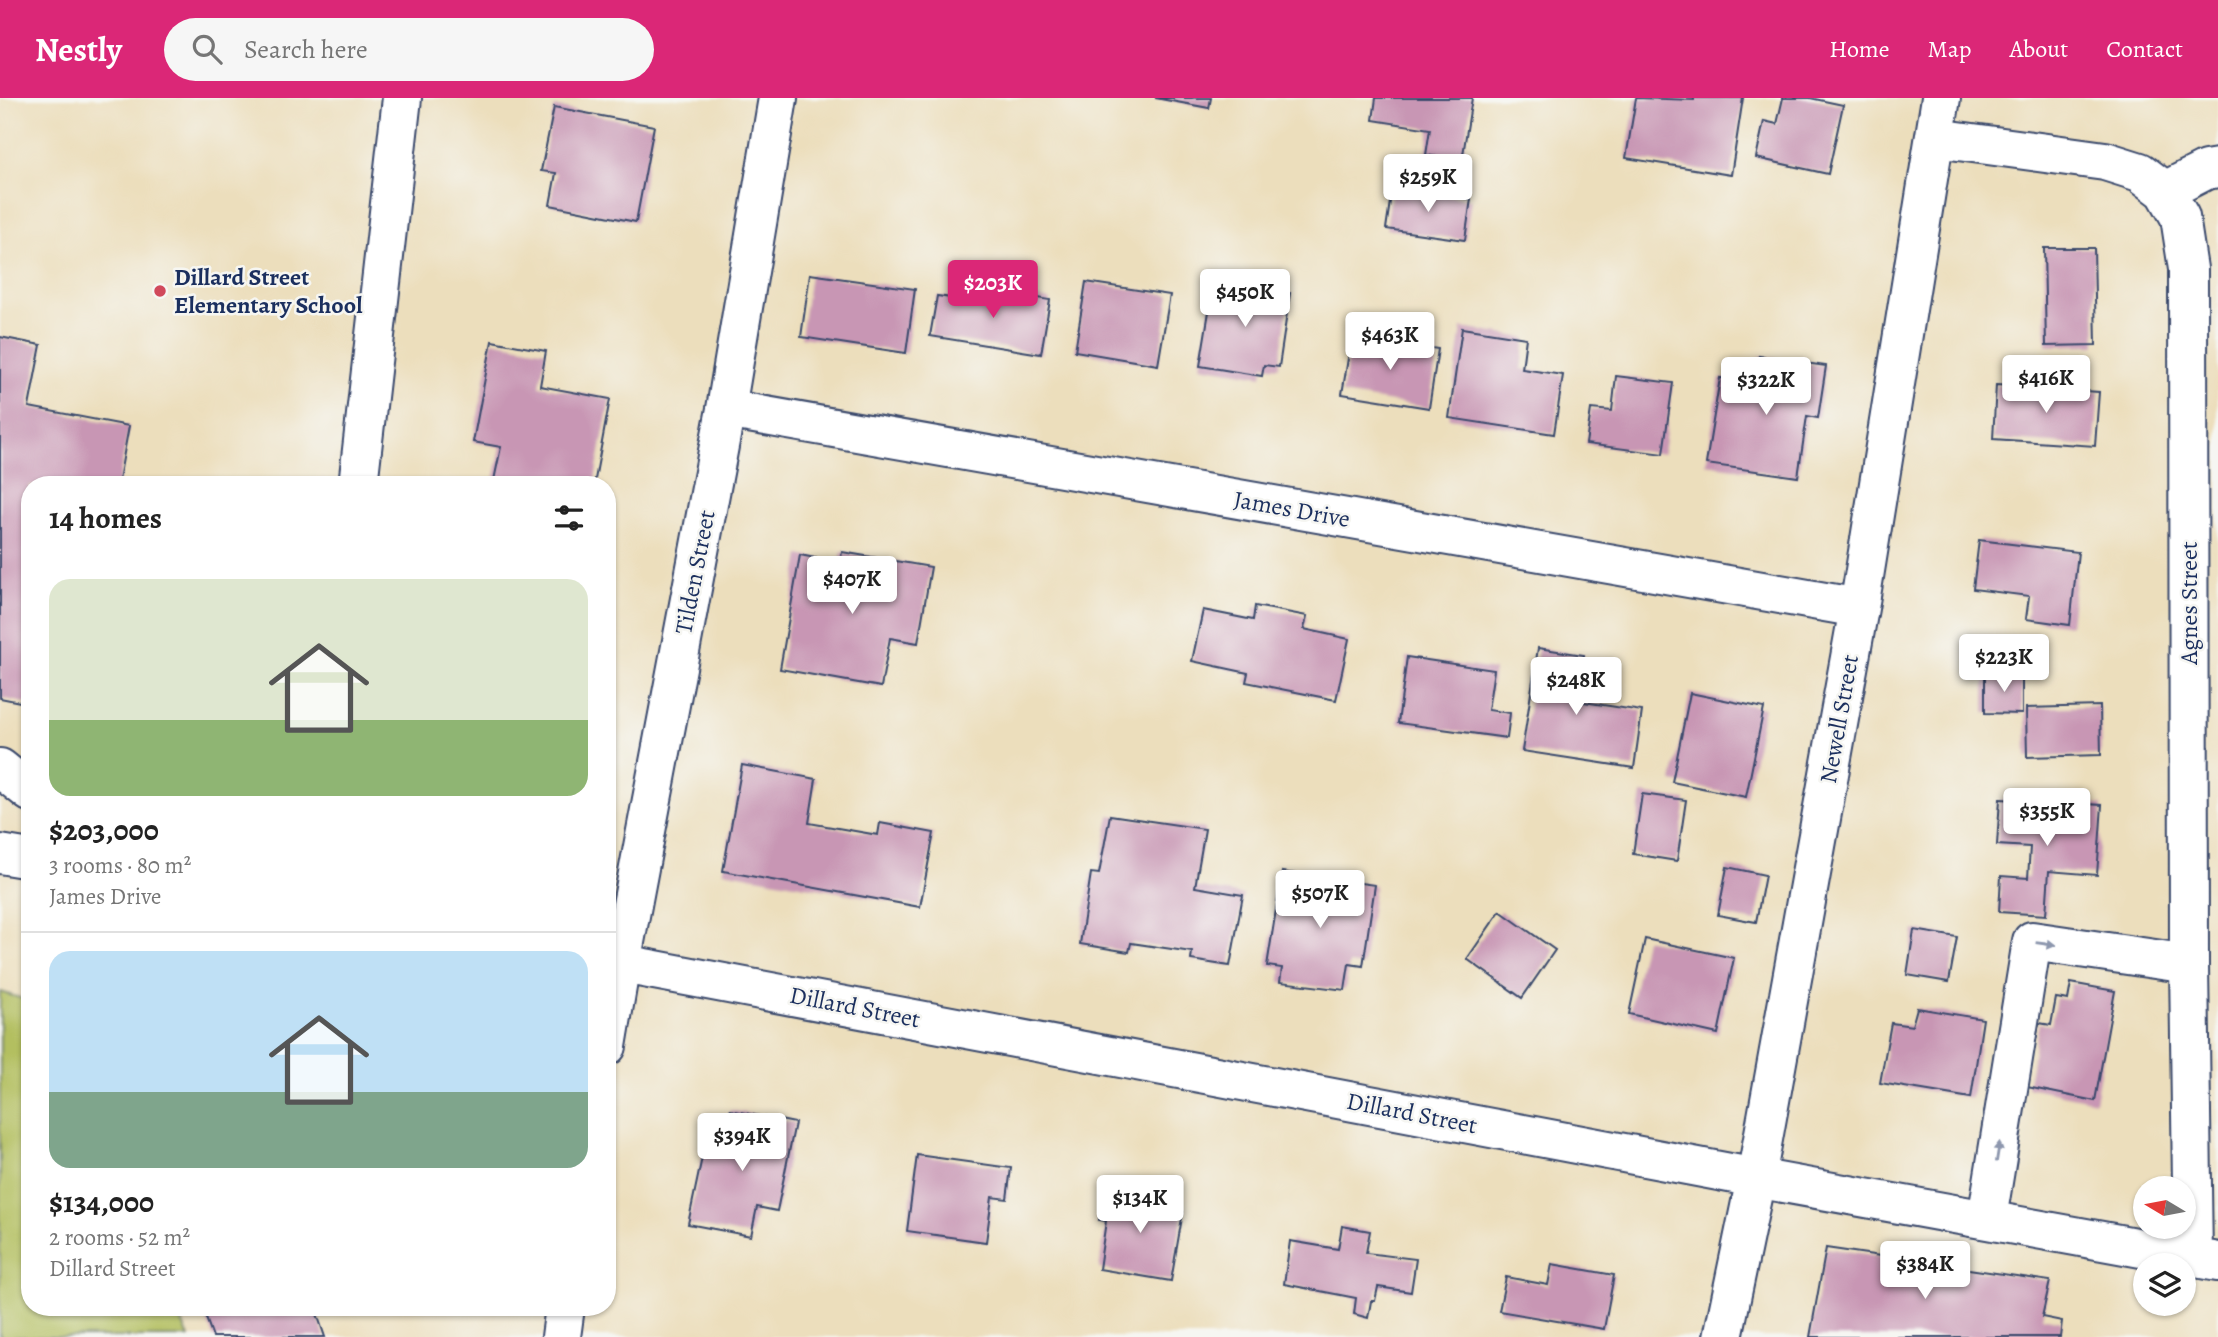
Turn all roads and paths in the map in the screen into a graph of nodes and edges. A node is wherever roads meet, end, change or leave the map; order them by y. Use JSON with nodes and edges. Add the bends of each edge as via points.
{"nodes":[{"id":1,"x":402,"y":98,"type":"edge"},
{"id":2,"x":778,"y":98,"type":"edge"},
{"id":3,"x":1941,"y":98,"type":"edge"},
{"id":4,"x":1936,"y":138,"type":"junction"},
{"id":5,"x":2218,"y":168,"type":"edge"},
{"id":6,"x":2165,"y":191,"type":"junction"},
{"id":7,"x":726,"y":409,"type":"junction"},
{"id":8,"x":359,"y":476,"type":"edge"},
{"id":9,"x":1859,"y":608,"type":"junction"},
{"id":10,"x":0,"y":768,"type":"edge"},
{"id":11,"x":21,"y":785,"type":"edge"},
{"id":12,"x":0,"y":854,"type":"edge"},
{"id":13,"x":21,"y":858,"type":"edge"},
{"id":14,"x":616,"y":952,"type":"edge"},
{"id":15,"x":616,"y":962,"type":"edge"},
{"id":16,"x":2189,"y":964,"type":"junction"},
{"id":17,"x":1756,"y":1178,"type":"junction"},
{"id":18,"x":1987,"y":1219,"type":"junction"},
{"id":19,"x":2205,"y":1260,"type":"edge"},
{"id":20,"x":564,"y":1316,"type":"edge"},
{"id":21,"x":561,"y":1337,"type":"edge"},
{"id":22,"x":1723,"y":1337,"type":"edge"}],
"edges":[{"from":1,"to":8,"type":"street"},
{"from":2,"to":7,"type":"street","name":"Tilden Street"},
{"from":3,"to":4,"type":"street","name":"Newell Street"},
{"from":4,"to":6,"type":"street","name":"Agnes Street","via":[[2105,161],[2140,172]]},
{"from":4,"to":9,"type":"street","name":"Newell Street"},
{"from":5,"to":6,"type":"street"},
{"from":6,"to":16,"type":"street","name":"Agnes Street","via":[[2180,217],[2188,269]]},
{"from":7,"to":9,"type":"street","name":"James Drive"},
{"from":7,"to":14,"type":"street","name":"Tilden Street"},
{"from":9,"to":17,"type":"street","name":"Newell Street"},
{"from":10,"to":11,"type":"street"},
{"from":12,"to":13,"type":"street"},
{"from":15,"to":17,"type":"street","name":"Dillard Street"},
{"from":18,"to":16,"type":"street","one_way":true,"via":[[2032,942]]},
{"from":16,"to":19,"type":"street","name":"Agnes Street"},
{"from":17,"to":18,"type":"street","name":"Dillard Street"},
{"from":17,"to":22,"type":"street","name":"Newell Street"},
{"from":18,"to":19,"type":"street","name":"Dillard Street"},
{"from":20,"to":21,"type":"street"}]}
